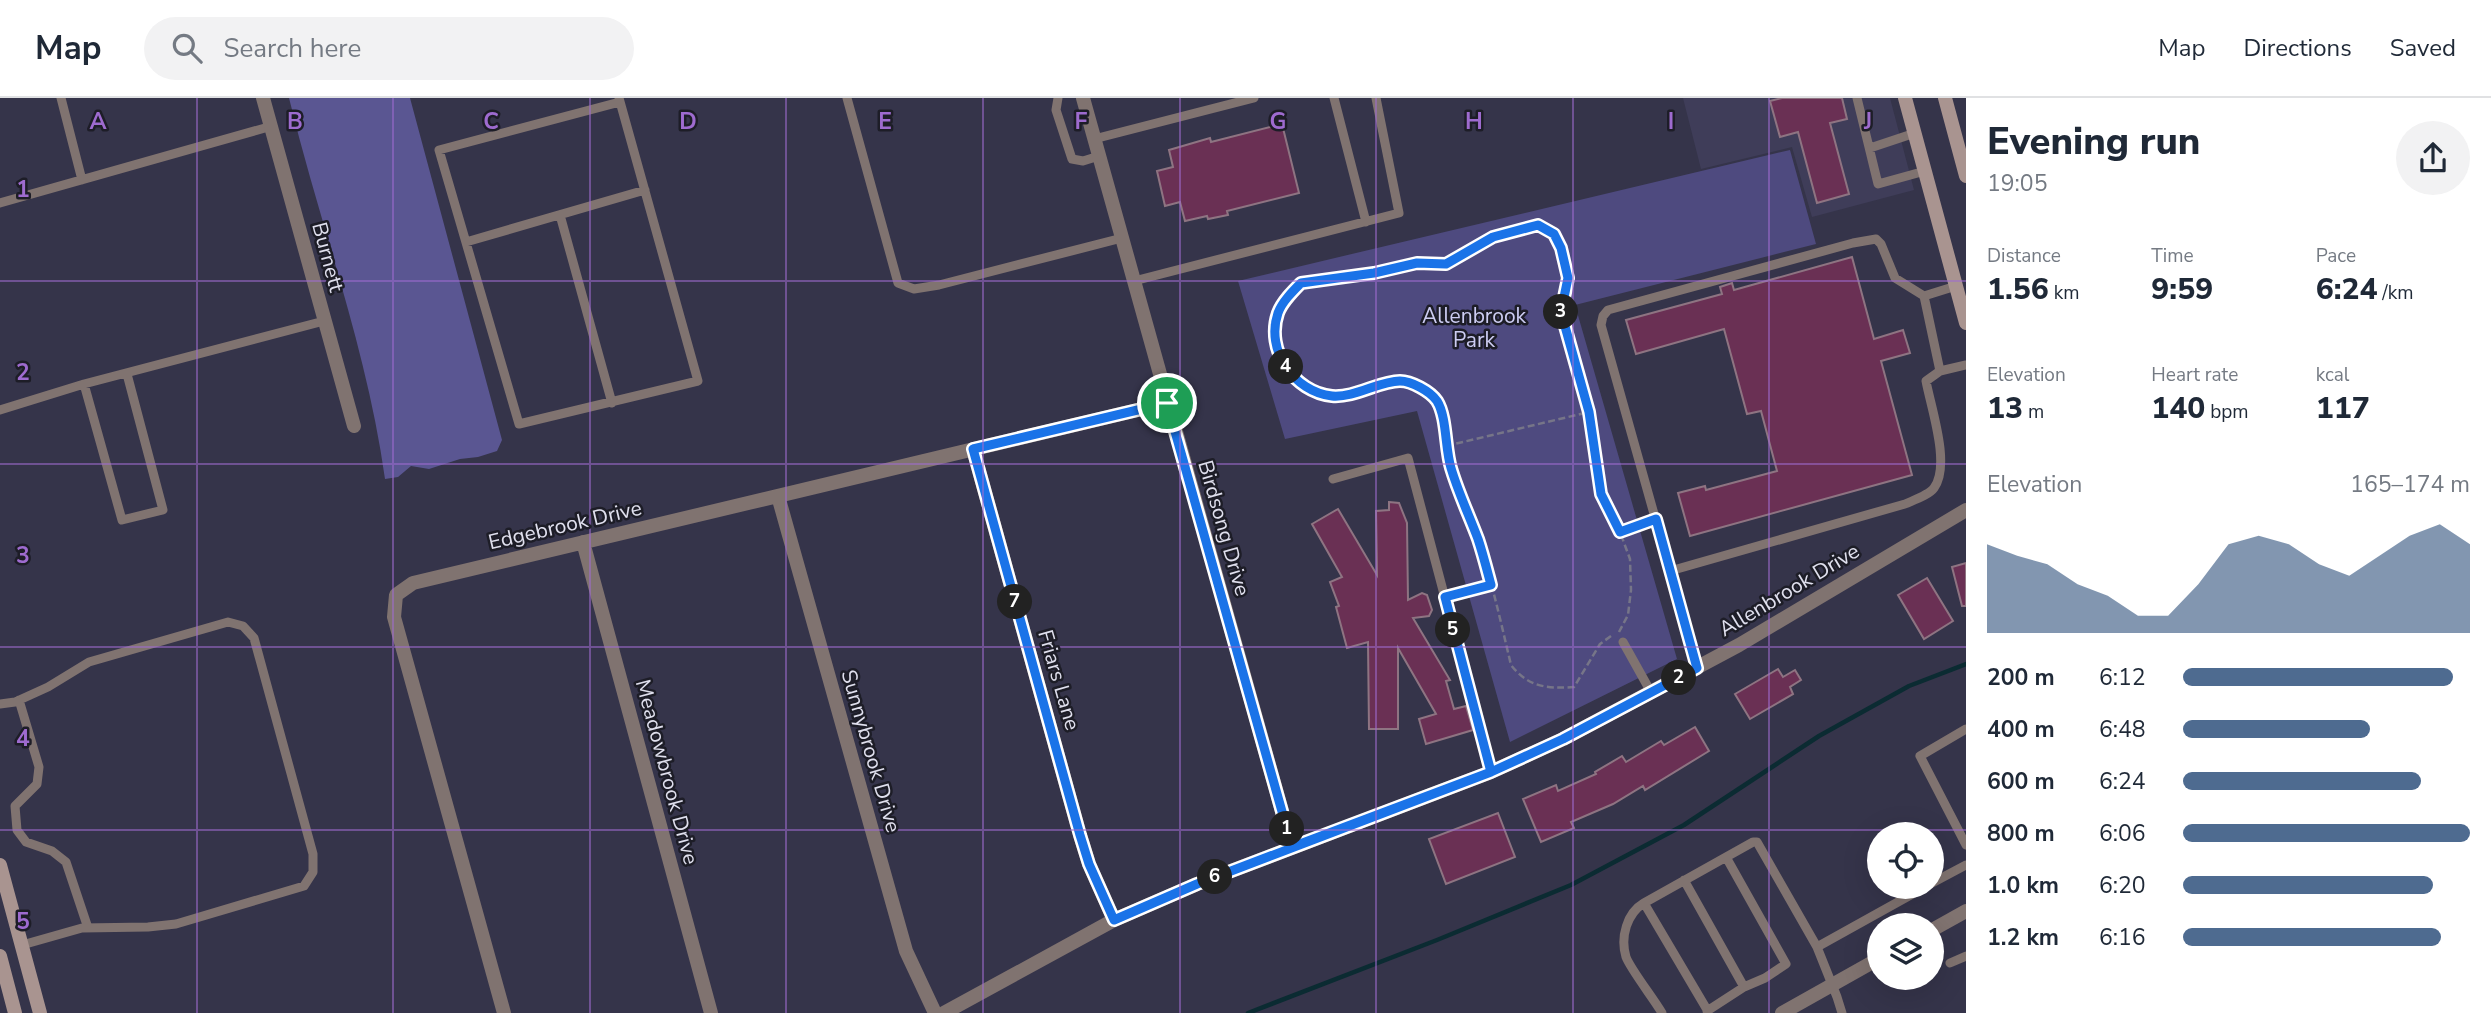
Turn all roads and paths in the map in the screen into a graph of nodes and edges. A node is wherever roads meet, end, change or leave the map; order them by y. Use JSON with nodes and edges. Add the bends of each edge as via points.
{"nodes":[{"id":1,"x":61,"y":98,"type":"edge"},
{"id":2,"x":263,"y":98,"type":"edge"},
{"id":3,"x":847,"y":98,"type":"edge"},
{"id":4,"x":1058,"y":98,"type":"edge"},
{"id":5,"x":1083,"y":98,"type":"edge"},
{"id":6,"x":1254,"y":98,"type":"edge"},
{"id":7,"x":1334,"y":98,"type":"edge"},
{"id":8,"x":1376,"y":98,"type":"edge"},
{"id":9,"x":1857,"y":98,"type":"edge"},
{"id":10,"x":1905,"y":98,"type":"edge"},
{"id":11,"x":1945,"y":98,"type":"edge"},
{"id":12,"x":619,"y":100,"type":"edge"},
{"id":13,"x":272,"y":126,"type":"junction"},
{"id":14,"x":1915,"y":133,"type":"junction"},
{"id":15,"x":1094,"y":139,"type":"junction"},
{"id":16,"x":1870,"y":148,"type":"junction"},
{"id":17,"x":1099,"y":156,"type":"junction"},
{"id":18,"x":1925,"y":171,"type":"junction"},
{"id":19,"x":1966,"y":176,"type":"edge"},
{"id":20,"x":82,"y":180,"type":"junction"},
{"id":21,"x":645,"y":190,"type":"junction"},
{"id":22,"x":0,"y":203,"type":"edge"},
{"id":23,"x":560,"y":215,"type":"junction"},
{"id":24,"x":1366,"y":222,"type":"junction"},
{"id":25,"x":1122,"y":238,"type":"junction"},
{"id":26,"x":466,"y":242,"type":"junction"},
{"id":27,"x":1134,"y":281,"type":"junction"},
{"id":28,"x":1961,"y":284,"type":"edge"},
{"id":29,"x":1924,"y":296,"type":"junction"},
{"id":30,"x":324,"y":321,"type":"junction"},
{"id":31,"x":1966,"y":323,"type":"edge"},
{"id":32,"x":1966,"y":365,"type":"edge"},
{"id":33,"x":1940,"y":371,"type":"junction"},
{"id":34,"x":127,"y":374,"type":"junction"},
{"id":35,"x":84,"y":384,"type":"junction"},
{"id":36,"x":611,"y":403,"type":"junction"},
{"id":37,"x":1167,"y":403,"type":"junction"},
{"id":38,"x":0,"y":410,"type":"edge"},
{"id":39,"x":1589,"y":412,"type":"junction"},
{"id":40,"x":354,"y":426,"type":"dead end"},
{"id":41,"x":1446,"y":446,"type":"junction"},
{"id":42,"x":973,"y":449,"type":"junction"},
{"id":43,"x":1333,"y":479,"type":"dead end"},
{"id":44,"x":778,"y":496,"type":"junction"},
{"id":45,"x":1966,"y":510,"type":"edge"},
{"id":46,"x":1656,"y":519,"type":"junction"},
{"id":47,"x":1620,"y":532,"type":"junction"},
{"id":48,"x":583,"y":542,"type":"junction"},
{"id":49,"x":1670,"y":572,"type":"junction"},
{"id":50,"x":1491,"y":585,"type":"junction"},
{"id":51,"x":1445,"y":597,"type":"junction"},
{"id":52,"x":1619,"y":631,"type":"junction"},
{"id":53,"x":1623,"y":642,"type":"joint"},
{"id":54,"x":1697,"y":668,"type":"junction"},
{"id":55,"x":1652,"y":694,"type":"junction"},
{"id":56,"x":19,"y":700,"type":"junction"},
{"id":57,"x":0,"y":704,"type":"edge"},
{"id":58,"x":1966,"y":729,"type":"edge"},
{"id":59,"x":1491,"y":772,"type":"junction"},
{"id":60,"x":1966,"y":845,"type":"edge"},
{"id":61,"x":1292,"y":847,"type":"junction"},
{"id":62,"x":1726,"y":857,"type":"junction"},
{"id":63,"x":1966,"y":864,"type":"edge"},
{"id":64,"x":0,"y":865,"type":"edge"},
{"id":65,"x":1944,"y":876,"type":"edge"},
{"id":66,"x":1684,"y":880,"type":"junction"},
{"id":67,"x":1903,"y":899,"type":"edge"},
{"id":68,"x":1644,"y":903,"type":"junction"},
{"id":69,"x":1965,"y":915,"type":"edge"},
{"id":70,"x":1114,"y":920,"type":"junction"},
{"id":71,"x":1944,"y":925,"type":"edge"},
{"id":72,"x":88,"y":928,"type":"junction"},
{"id":73,"x":22,"y":945,"type":"junction"},
{"id":74,"x":1817,"y":947,"type":"junction"},
{"id":75,"x":1966,"y":956,"type":"edge"},
{"id":76,"x":0,"y":958,"type":"edge"},
{"id":77,"x":1950,"y":963,"type":"dead end"},
{"id":78,"x":1867,"y":965,"type":"edge"},
{"id":79,"x":1832,"y":984,"type":"junction"},
{"id":80,"x":1744,"y":987,"type":"junction"},
{"id":81,"x":1708,"y":1012,"type":"edge"},
{"id":82,"x":1786,"y":1012,"type":"edge"},
{"id":83,"x":15,"y":1013,"type":"edge"},
{"id":84,"x":40,"y":1013,"type":"edge"},
{"id":85,"x":504,"y":1013,"type":"edge"},
{"id":86,"x":711,"y":1013,"type":"edge"},
{"id":87,"x":934,"y":1013,"type":"edge"},
{"id":88,"x":944,"y":1013,"type":"edge"},
{"id":89,"x":1662,"y":1013,"type":"edge"},
{"id":90,"x":1842,"y":1013,"type":"edge"}],
"edges":[{"from":1,"to":20,"type":"lane"},
{"from":2,"to":13,"type":"street","name":"Burnett"},
{"from":3,"to":25,"type":"lane","via":[[898,283],[914,289],[939,285]]},
{"from":4,"to":17,"type":"lane","via":[[1056,110],[1072,159]]},
{"from":5,"to":15,"type":"street","name":"Birdsong Drive"},
{"from":6,"to":15,"type":"lane"},
{"from":7,"to":24,"type":"lane"},
{"from":8,"to":24,"type":"lane","via":[[1399,213]]},
{"from":9,"to":16,"type":"lane"},
{"from":10,"to":14,"type":"main road"},
{"from":11,"to":19,"type":"main road"},
{"from":12,"to":21,"type":"lane"},
{"from":12,"to":26,"type":"lane","via":[[439,150]]},
{"from":13,"to":20,"type":"lane"},
{"from":13,"to":30,"type":"street","name":"Burnett"},
{"from":14,"to":16,"type":"lane"},
{"from":14,"to":18,"type":"main road"},
{"from":15,"to":17,"type":"street","name":"Birdsong Drive"},
{"from":16,"to":18,"type":"lane","via":[[1878,184]]},
{"from":17,"to":25,"type":"street","name":"Birdsong Drive"},
{"from":18,"to":28,"type":"main road"},
{"from":20,"to":22,"type":"lane"},
{"from":21,"to":23,"type":"lane"},
{"from":21,"to":36,"type":"lane","via":[[698,381]]},
{"from":23,"to":26,"type":"lane"},
{"from":23,"to":36,"type":"lane"},
{"from":24,"to":27,"type":"lane"},
{"from":25,"to":27,"type":"street","name":"Birdsong Drive"},
{"from":26,"to":36,"type":"lane","via":[[519,424]]},
{"from":27,"to":37,"type":"street","name":"Birdsong Drive"},
{"from":28,"to":29,"type":"lane"},
{"from":28,"to":31,"type":"main road"},
{"from":29,"to":33,"type":"lane"},
{"from":29,"to":46,"type":"lane","via":[[1895,278],[1876,239],[1608,310],[1601,325]]},
{"from":30,"to":34,"type":"lane"},
{"from":30,"to":40,"type":"street","name":"Burnett"},
{"from":32,"to":33,"type":"lane"},
{"from":33,"to":49,"type":"lane","via":[[1926,381],[1941,458],[1933,490],[1905,504]]},
{"from":34,"to":35,"type":"lane"},
{"from":34,"to":35,"type":"lane","via":[[163,510],[122,520]]},
{"from":35,"to":38,"type":"lane"},
{"from":37,"to":42,"type":"street","name":"Edgebrook Drive"},
{"from":37,"to":61,"type":"street","name":"Birdsong Drive"},
{"from":39,"to":41,"type":"path"},
{"from":39,"to":41,"type":"path","via":[[1561,312],[1568,278],[1561,248],[1554,234],[1538,225],[1493,237],[1446,264],[1417,263],[1301,283],[1278,312],[1276,327],[1276,345],[1296,381],[1332,396],[1400,381],[1424,389],[1437,400]]},
{"from":39,"to":47,"type":"path","via":[[1601,494]]},
{"from":41,"to":50,"type":"path"},
{"from":42,"to":44,"type":"street","name":"Edgebrook Drive"},
{"from":42,"to":70,"type":"street","name":"Friars Lane","via":[[1080,835]]},
{"from":43,"to":51,"type":"lane","via":[[1408,458]]},
{"from":44,"to":48,"type":"street","name":"Edgebrook Drive"},
{"from":44,"to":87,"type":"street","name":"Sunnybrook Drive","via":[[906,951]]},
{"from":45,"to":54,"type":"street","name":"Allenbrook Drive"},
{"from":46,"to":47,"type":"path"},
{"from":46,"to":49,"type":"lane"},
{"from":47,"to":52,"type":"path","via":[[1630,559],[1631,590],[1628,615]]},
{"from":48,"to":85,"type":"street","name":"Edgebrook Drive","via":[[413,583],[396,595],[394,617]]},
{"from":48,"to":86,"type":"street","name":"Meadowbrook Drive"},
{"from":49,"to":54,"type":"lane"},
{"from":50,"to":51,"type":"path"},
{"from":50,"to":52,"type":"path","via":[[1511,665],[1521,678],[1538,685],[1574,687],[1600,644]]},
{"from":51,"to":59,"type":"lane"},
{"from":52,"to":53,"type":"path"},
{"from":53,"to":55,"type":"lane"},
{"from":54,"to":55,"type":"street","name":"Allenbrook Drive"},
{"from":55,"to":59,"type":"street","name":"Allenbrook Drive"},
{"from":56,"to":57,"type":"lane"},
{"from":56,"to":72,"type":"lane","via":[[39,767],[37,784],[15,806],[17,830],[26,842],[52,851],[66,862]]},
{"from":56,"to":72,"type":"lane","via":[[89,662],[228,622],[243,626],[254,639],[313,854],[313,872],[303,886],[176,924]]},
{"from":58,"to":60,"type":"lane","via":[[1920,756]]},
{"from":59,"to":61,"type":"street","name":"Allenbrook Drive"},
{"from":61,"to":70,"type":"street","name":"Allenbrook Drive"},
{"from":62,"to":66,"type":"lane"},
{"from":62,"to":74,"type":"lane","via":[[1758,842]]},
{"from":62,"to":80,"type":"lane","via":[[1786,964]]},
{"from":63,"to":65,"type":"lane"},
{"from":64,"to":73,"type":"main road"},
{"from":66,"to":68,"type":"lane"},
{"from":66,"to":80,"type":"lane"},
{"from":67,"to":74,"type":"lane"},
{"from":68,"to":81,"type":"lane"},
{"from":68,"to":89,"type":"lane","via":[[1628,918],[1626,956]]},
{"from":69,"to":71,"type":"street"},
{"from":70,"to":88,"type":"street","name":"Allenbrook Drive"},
{"from":72,"to":73,"type":"lane"},
{"from":73,"to":76,"type":"main road"},
{"from":73,"to":84,"type":"main road"},
{"from":74,"to":79,"type":"lane"},
{"from":75,"to":77,"type":"lane"},
{"from":76,"to":83,"type":"main road"},
{"from":78,"to":79,"type":"street"},
{"from":79,"to":82,"type":"street"},
{"from":79,"to":90,"type":"lane"},
{"from":80,"to":81,"type":"lane"}]}
